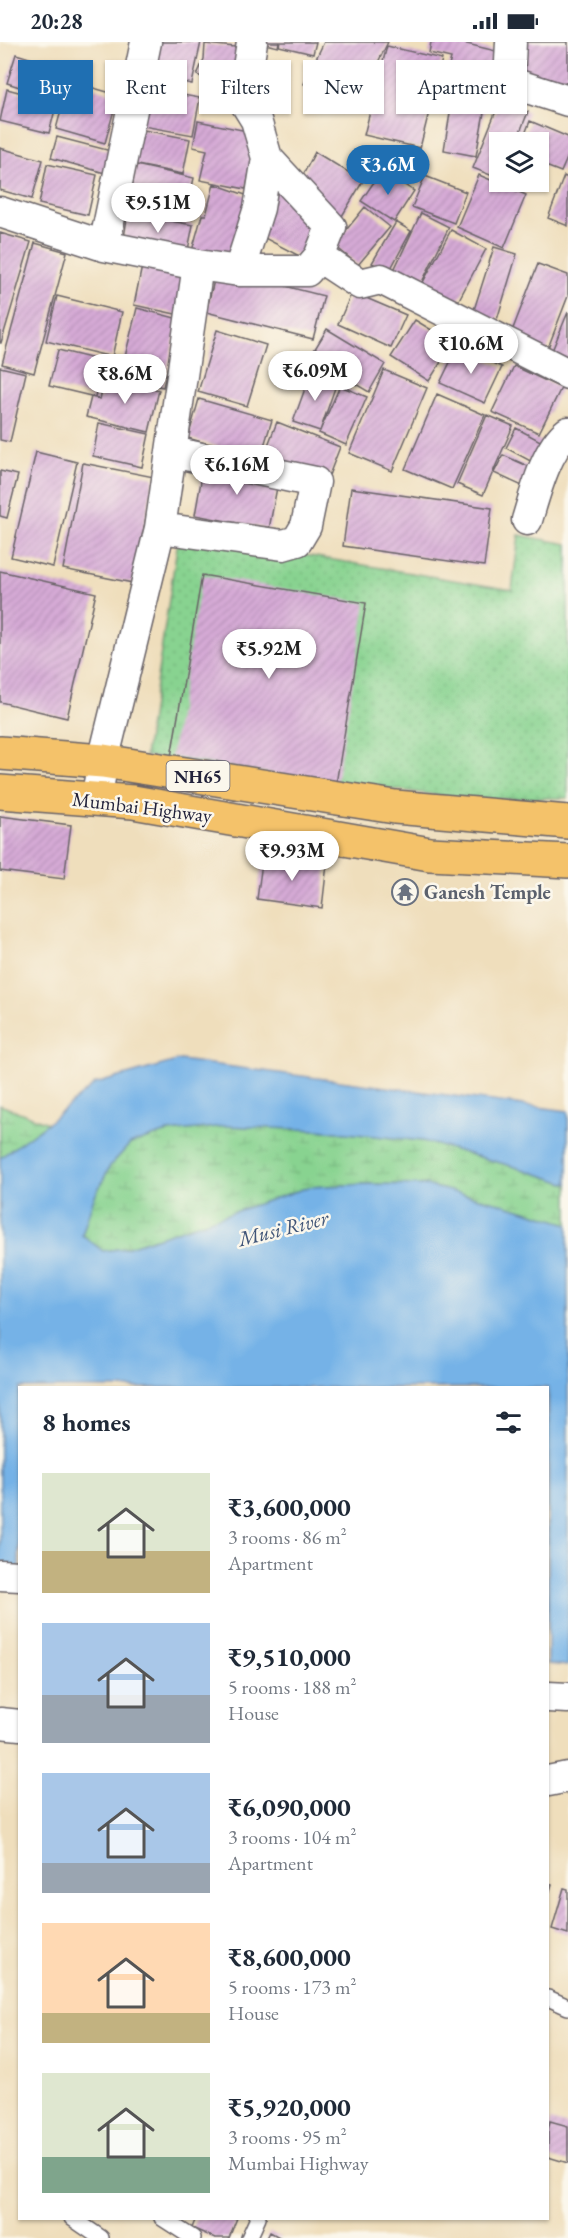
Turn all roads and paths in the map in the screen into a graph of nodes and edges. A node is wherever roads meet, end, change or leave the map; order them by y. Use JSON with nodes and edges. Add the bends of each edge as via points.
{"nodes":[{"id":1,"x":146,"y":42,"type":"edge"},
{"id":2,"x":252,"y":42,"type":"edge"},
{"id":3,"x":511,"y":42,"type":"edge"},
{"id":4,"x":568,"y":101,"type":"edge"},
{"id":5,"x":267,"y":158,"type":"junction"},
{"id":6,"x":0,"y":212,"type":"edge"},
{"id":7,"x":104,"y":246,"type":"junction"},
{"id":8,"x":318,"y":257,"type":"junction"},
{"id":9,"x":198,"y":265,"type":"junction"},
{"id":10,"x":239,"y":271,"type":"junction"},
{"id":11,"x":568,"y":374,"type":"edge"},
{"id":12,"x":568,"y":432,"type":"edge"},
{"id":13,"x":172,"y":452,"type":"junction"},
{"id":14,"x":527,"y":520,"type":"dead end"},
{"id":15,"x":160,"y":528,"type":"junction"},
{"id":16,"x":0,"y":753,"type":"edge"},
{"id":17,"x":103,"y":761,"type":"junction"},
{"id":18,"x":0,"y":792,"type":"edge"},
{"id":19,"x":96,"y":800,"type":"junction"},
{"id":20,"x":568,"y":822,"type":"edge"},
{"id":21,"x":568,"y":861,"type":"edge"},
{"id":22,"x":0,"y":1575,"type":"edge"},
{"id":23,"x":18,"y":1576,"type":"edge"},
{"id":24,"x":549,"y":1697,"type":"edge"},
{"id":25,"x":568,"y":1698,"type":"edge"},
{"id":26,"x":0,"y":1723,"type":"edge"},
{"id":27,"x":18,"y":1725,"type":"edge"},
{"id":28,"x":568,"y":1777,"type":"edge"},
{"id":29,"x":549,"y":1781,"type":"edge"},
{"id":30,"x":549,"y":1998,"type":"edge"},
{"id":31,"x":568,"y":2007,"type":"edge"},
{"id":32,"x":75,"y":2220,"type":"edge"},
{"id":33,"x":165,"y":2220,"type":"edge"},
{"id":34,"x":257,"y":2220,"type":"edge"},
{"id":35,"x":101,"y":2238,"type":"edge"},
{"id":36,"x":193,"y":2238,"type":"edge"},
{"id":37,"x":249,"y":2238,"type":"edge"}],
"edges":[{"from":1,"to":7,"type":"street"},
{"from":2,"to":5,"type":"street","via":[[243,99],[256,120]]},
{"from":3,"to":4,"type":"street","via":[[509,82]]},
{"from":5,"to":8,"type":"street","via":[[331,227]]},
{"from":5,"to":10,"type":"street","via":[[259,208]]},
{"from":6,"to":7,"type":"street"},
{"from":7,"to":9,"type":"street"},
{"from":8,"to":10,"type":"street","via":[[308,272]]},
{"from":8,"to":11,"type":"street","via":[[360,284],[381,279]]},
{"from":9,"to":10,"type":"street"},
{"from":9,"to":13,"type":"street"},
{"from":12,"to":14,"type":"street","via":[[560,438],[541,478]]},
{"from":13,"to":15,"type":"street"},
{"from":13,"to":15,"type":"street","via":[[315,482],[306,526],[297,541],[283,545]]},
{"from":15,"to":17,"type":"street"},
{"from":16,"to":17,"type":"highway","name":"Mumbai Highway","number":"NH65"},
{"from":17,"to":19,"type":"street"},
{"from":17,"to":20,"type":"highway","name":"Mumbai Highway","number":"NH65","via":[[395,807]]},
{"from":18,"to":19,"type":"highway","name":"Mumbai Highway","number":"NH65"},
{"from":19,"to":21,"type":"highway","name":"Mumbai Highway","number":"NH65","via":[[134,802],[430,854]]},
{"from":22,"to":23,"type":"street"},
{"from":24,"to":25,"type":"street"},
{"from":26,"to":27,"type":"street"},
{"from":28,"to":29,"type":"street"},
{"from":30,"to":31,"type":"lane"},
{"from":32,"to":35,"type":"lane"},
{"from":33,"to":36,"type":"lane"},
{"from":34,"to":37,"type":"lane"}]}
